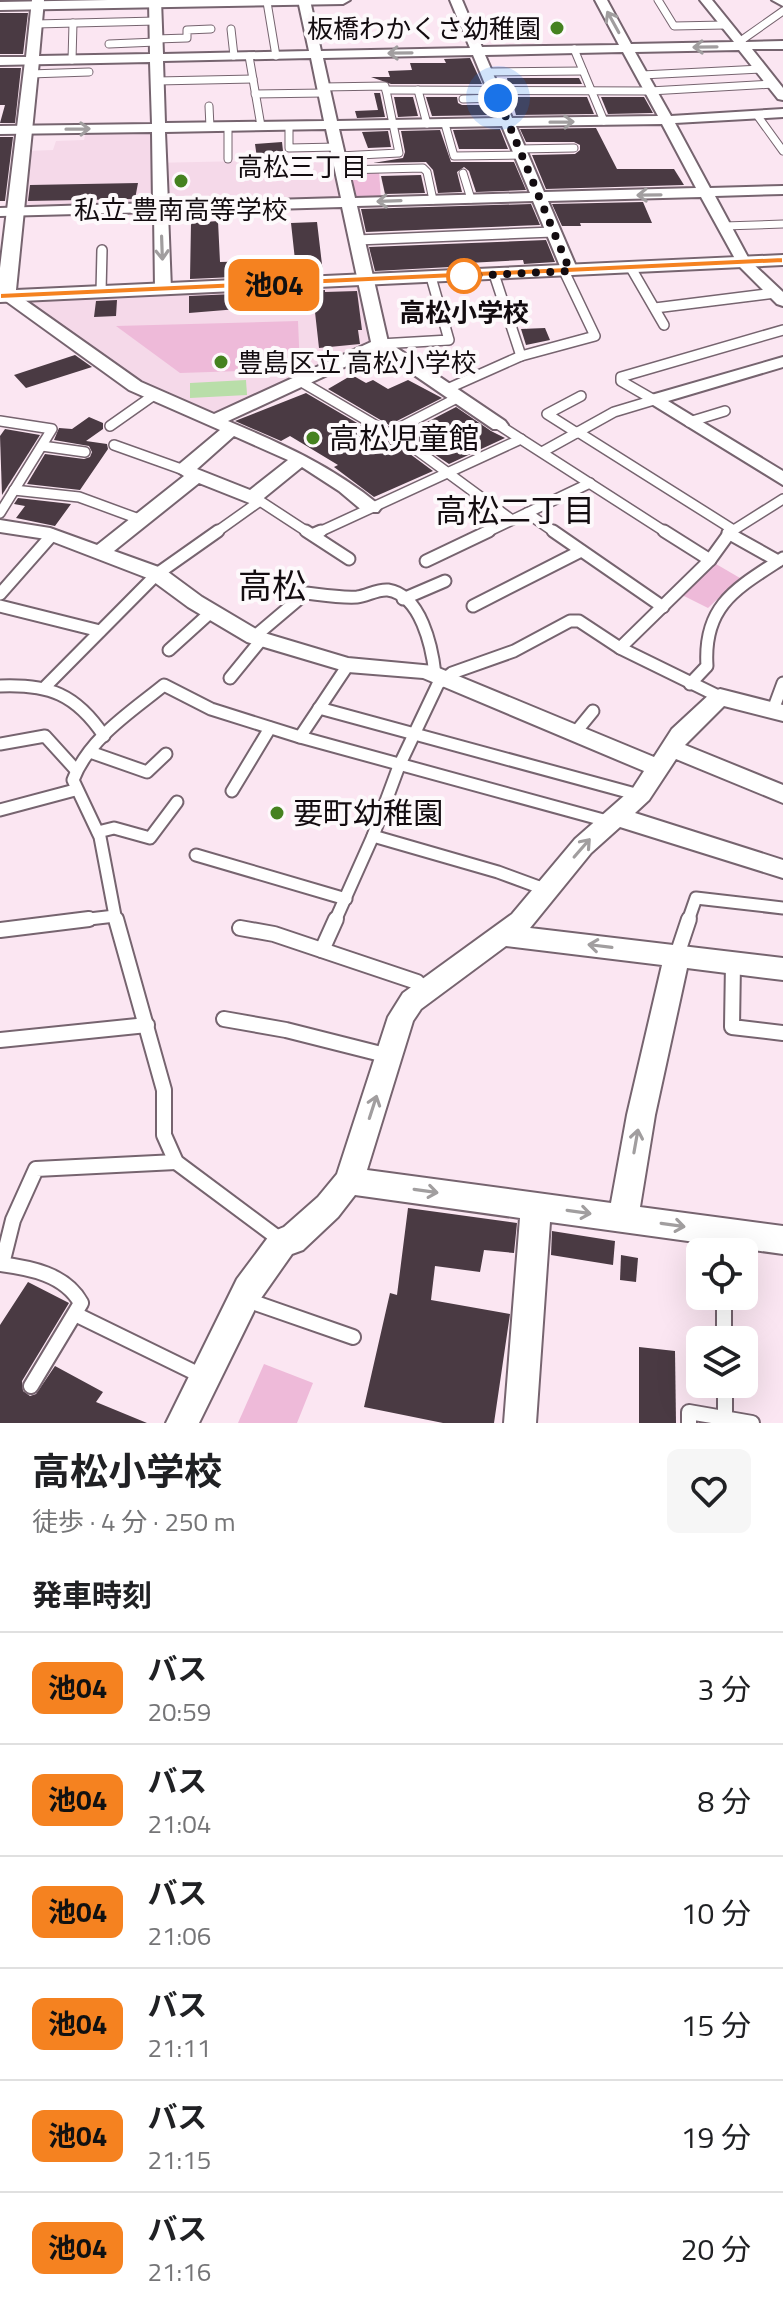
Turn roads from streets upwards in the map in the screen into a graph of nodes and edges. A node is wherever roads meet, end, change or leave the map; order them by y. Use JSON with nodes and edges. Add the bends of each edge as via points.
{"nodes":[{"id":1,"x":304,"y":0,"type":"edge"},
{"id":2,"x":343,"y":0,"type":"edge"},
{"id":3,"x":456,"y":0,"type":"edge"},
{"id":4,"x":601,"y":0,"type":"edge"},
{"id":5,"x":706,"y":0,"type":"edge"},
{"id":6,"x":206,"y":1,"type":"edge"},
{"id":7,"x":155,"y":2,"type":"edge"},
{"id":8,"x":267,"y":2,"type":"edge"},
{"id":9,"x":38,"y":3,"type":"edge"},
{"id":10,"x":0,"y":6,"type":"edge"},
{"id":11,"x":740,"y":44,"type":"junction"},
{"id":12,"x":783,"y":45,"type":"edge"},
{"id":13,"x":628,"y":48,"type":"junction"},
{"id":14,"x":478,"y":51,"type":"junction"},
{"id":15,"x":315,"y":55,"type":"junction"},
{"id":16,"x":156,"y":58,"type":"junction"},
{"id":17,"x":0,"y":61,"type":"edge"},
{"id":18,"x":31,"y":67,"type":"junction"},
{"id":19,"x":776,"y":83,"type":"edge"},
{"id":20,"x":783,"y":96,"type":"edge"},
{"id":21,"x":783,"y":113,"type":"edge"},
{"id":22,"x":666,"y":120,"type":"junction"},
{"id":23,"x":509,"y":123,"type":"junction"},
{"id":24,"x":332,"y":125,"type":"junction"},
{"id":25,"x":159,"y":128,"type":"junction"},
{"id":26,"x":0,"y":130,"type":"edge"},
{"id":27,"x":25,"y":130,"type":"junction"},
{"id":28,"x":783,"y":190,"type":"edge"},
{"id":29,"x":705,"y":193,"type":"junction"},
{"id":30,"x":539,"y":197,"type":"junction"},
{"id":31,"x":348,"y":203,"type":"junction"},
{"id":32,"x":160,"y":207,"type":"junction"},
{"id":33,"x":7,"y":211,"type":"edge"},
{"id":34,"x":6,"y":240,"type":"edge"},
{"id":35,"x":783,"y":260,"type":"edge"},
{"id":36,"x":744,"y":263,"type":"junction"},
{"id":37,"x":567,"y":271,"type":"junction"},
{"id":38,"x":366,"y":280,"type":"junction"},
{"id":39,"x":163,"y":289,"type":"junction"},
{"id":40,"x":5,"y":296,"type":"edge"},
{"id":41,"x":779,"y":297,"type":"edge"},
{"id":42,"x":380,"y":344,"type":"junction"},
{"id":43,"x":783,"y":362,"type":"edge"},
{"id":44,"x":213,"y":421,"type":"junction"},
{"id":45,"x":499,"y":425,"type":"road end"},
{"id":46,"x":231,"y":430,"type":"junction"},
{"id":47,"x":301,"y":459,"type":"junction"},
{"id":48,"x":190,"y":472,"type":"junction"},
{"id":49,"x":783,"y":479,"type":"edge"},
{"id":50,"x":371,"y":508,"type":"road end"},
{"id":51,"x":0,"y":526,"type":"edge"},
{"id":52,"x":99,"y":553,"type":"junction"},
{"id":53,"x":778,"y":712,"type":"edge"},
{"id":54,"x":670,"y":748,"type":"junction"},
{"id":55,"x":658,"y":768,"type":"junction"},
{"id":56,"x":783,"y":794,"type":"edge"},
{"id":57,"x":611,"y":819,"type":"junction"},
{"id":58,"x":783,"y":869,"type":"edge"},
{"id":59,"x":502,"y":935,"type":"junction"},
{"id":60,"x":677,"y":955,"type":"junction"},
{"id":61,"x":783,"y":969,"type":"edge"},
{"id":62,"x":349,"y":1181,"type":"junction"},
{"id":63,"x":536,"y":1206,"type":"junction"},
{"id":64,"x":623,"y":1218,"type":"junction"},
{"id":65,"x":706,"y":1238,"type":"edge"},
{"id":66,"x":783,"y":1240,"type":"edge"},
{"id":67,"x":758,"y":1241,"type":"edge"},
{"id":68,"x":182,"y":1423,"type":"edge"},
{"id":69,"x":520,"y":1423,"type":"edge"}],
"edges":[{"from":1,"to":2,"type":"street"},
{"from":1,"to":8,"type":"street"},
{"from":1,"to":15,"type":"street"},
{"from":3,"to":14,"type":"street"},
{"from":13,"to":4,"type":"street","one_way":true},
{"from":5,"to":11,"type":"street"},
{"from":6,"to":7,"type":"street"},
{"from":6,"to":8,"type":"street"},
{"from":7,"to":9,"type":"street"},
{"from":7,"to":16,"type":"street"},
{"from":9,"to":10,"type":"street"},
{"from":9,"to":18,"type":"street"},
{"from":11,"to":12,"type":"street"},
{"from":11,"to":13,"type":"street","one_way":true},
{"from":11,"to":19,"type":"street"},
{"from":13,"to":14,"type":"street"},
{"from":13,"to":22,"type":"street"},
{"from":14,"to":15,"type":"street","one_way":true},
{"from":14,"to":23,"type":"street"},
{"from":15,"to":16,"type":"street"},
{"from":15,"to":24,"type":"street"},
{"from":16,"to":18,"type":"street","via":[[72,60]]},
{"from":16,"to":25,"type":"street"},
{"from":17,"to":18,"type":"street"},
{"from":18,"to":27,"type":"street"},
{"from":19,"to":20,"type":"street"},
{"from":21,"to":22,"type":"street"},
{"from":23,"to":22,"type":"street","one_way":true},
{"from":22,"to":29,"type":"street"},
{"from":23,"to":24,"type":"street"},
{"from":23,"to":30,"type":"street"},
{"from":24,"to":25,"type":"street"},
{"from":24,"to":31,"type":"street"},
{"from":27,"to":25,"type":"street","one_way":true},
{"from":25,"to":32,"type":"street"},
{"from":26,"to":27,"type":"street"},
{"from":27,"to":33,"type":"street"},
{"from":28,"to":29,"type":"street"},
{"from":29,"to":30,"type":"street","one_way":true},
{"from":29,"to":36,"type":"street"},
{"from":30,"to":31,"type":"street","one_way":true},
{"from":30,"to":37,"type":"street"},
{"from":31,"to":32,"type":"street"},
{"from":31,"to":38,"type":"street"},
{"from":32,"to":33,"type":"street"},
{"from":32,"to":39,"type":"street","one_way":true},
{"from":33,"to":34,"type":"street"},
{"from":34,"to":40,"type":"street"},
{"from":35,"to":36,"type":"street"},
{"from":36,"to":37,"type":"street"},
{"from":36,"to":41,"type":"street"},
{"from":37,"to":38,"type":"street"},
{"from":38,"to":39,"type":"street"},
{"from":38,"to":42,"type":"street"},
{"from":39,"to":40,"type":"street"},
{"from":40,"to":44,"type":"street","via":[[135,386]]},
{"from":42,"to":44,"type":"street"},
{"from":42,"to":45,"type":"street"},
{"from":43,"to":49,"type":"street","via":[[654,400]]},
{"from":44,"to":46,"type":"street"},
{"from":46,"to":47,"type":"street"},
{"from":46,"to":48,"type":"street"},
{"from":47,"to":48,"type":"street","via":[[256,500]]},
{"from":47,"to":50,"type":"street"},
{"from":48,"to":52,"type":"street"},
{"from":51,"to":52,"type":"street","via":[[52,535]]},
{"from":52,"to":55,"type":"street","via":[[157,574],[258,638],[348,665],[440,676]]},
{"from":53,"to":54,"type":"street","via":[[720,697]]},
{"from":54,"to":55,"type":"street"},
{"from":54,"to":56,"type":"street"},
{"from":55,"to":57,"type":"street","via":[[639,795]]},
{"from":57,"to":58,"type":"street"},
{"from":59,"to":57,"type":"street","one_way":true,"via":[[521,921]]},
{"from":60,"to":59,"type":"street","one_way":true},
{"from":62,"to":59,"type":"street","one_way":true,"via":[[401,1017],[412,1001]]},
{"from":60,"to":61,"type":"street"},
{"from":64,"to":60,"type":"street","one_way":true},
{"from":62,"to":63,"type":"street","one_way":true},
{"from":62,"to":68,"type":"street","via":[[328,1207],[283,1242],[243,1299]]},
{"from":63,"to":64,"type":"street","one_way":true},
{"from":63,"to":69,"type":"street"},
{"from":64,"to":65,"type":"street","one_way":true},
{"from":66,"to":67,"type":"street"}]}
